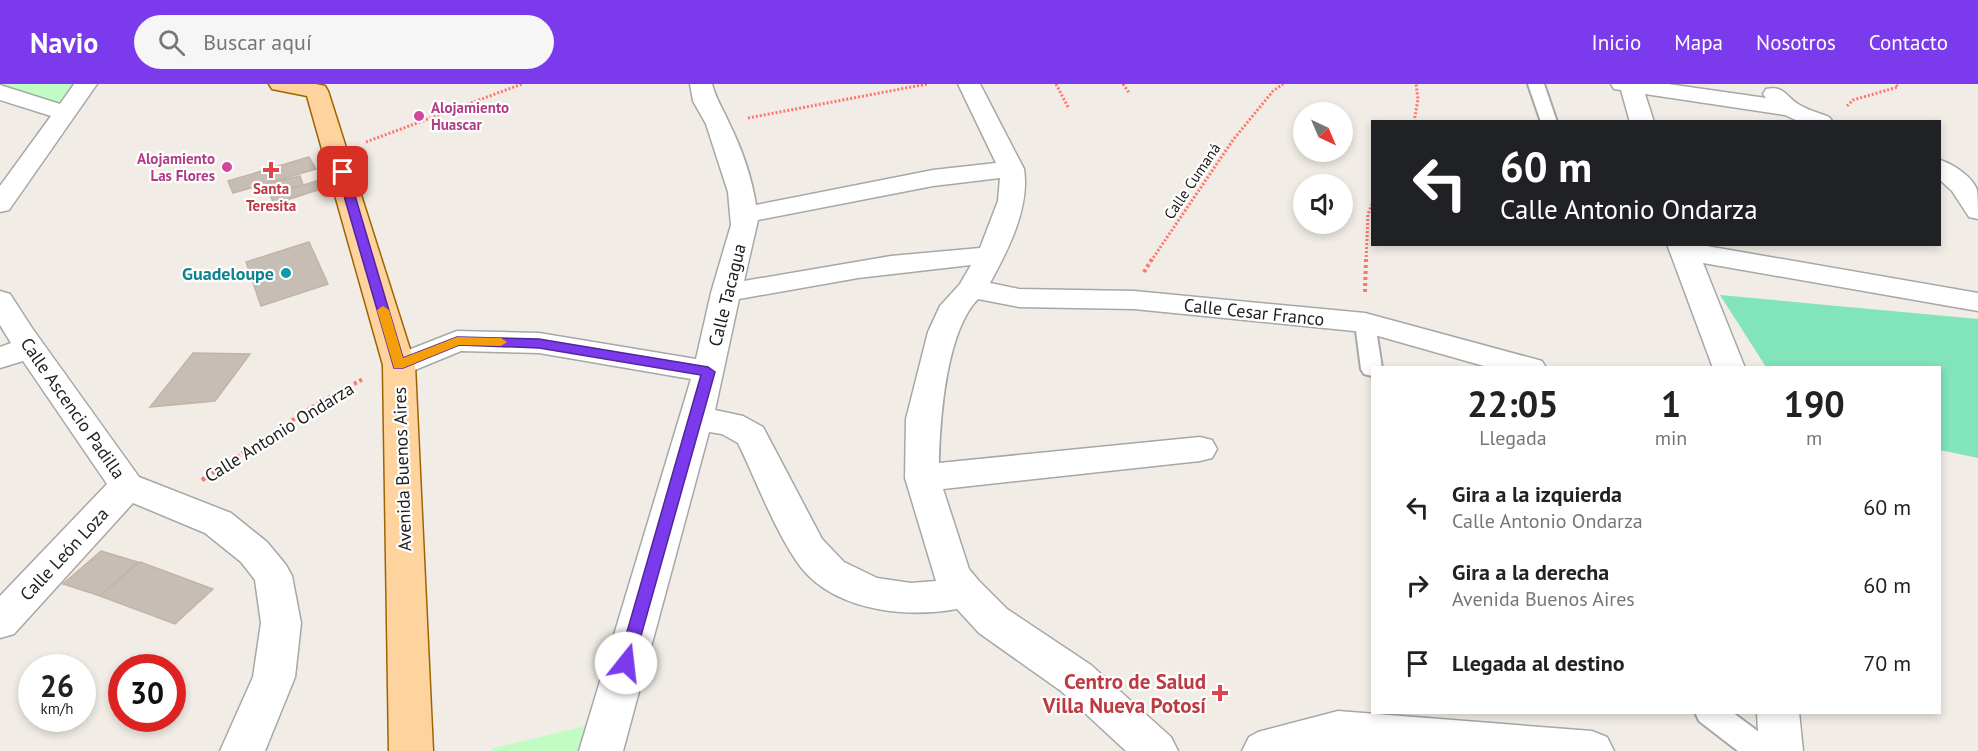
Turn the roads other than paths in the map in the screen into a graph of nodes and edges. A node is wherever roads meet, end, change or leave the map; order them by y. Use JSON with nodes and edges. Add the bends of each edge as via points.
{"nodes":[{"id":1,"x":86,"y":84,"type":"edge"},
{"id":2,"x":280,"y":84,"type":"edge"},
{"id":3,"x":701,"y":84,"type":"edge"},
{"id":4,"x":969,"y":84,"type":"edge"},
{"id":5,"x":1536,"y":84,"type":"edge"},
{"id":6,"x":1622,"y":84,"type":"edge"},
{"id":7,"x":1630,"y":84,"type":"edge"},
{"id":8,"x":1764,"y":84,"type":"edge"},
{"id":9,"x":0,"y":92,"type":"edge"},
{"id":10,"x":1790,"y":109,"type":"junction"},
{"id":11,"x":64,"y":113,"type":"junction"},
{"id":12,"x":1548,"y":120,"type":"edge"},
{"id":13,"x":1641,"y":120,"type":"edge"},
{"id":14,"x":1816,"y":120,"type":"edge"},
{"id":15,"x":1941,"y":168,"type":"edge"},
{"id":16,"x":1011,"y":169,"type":"junction"},
{"id":17,"x":1970,"y":182,"type":"edge"},
{"id":18,"x":0,"y":204,"type":"edge"},
{"id":19,"x":1978,"y":211,"type":"edge"},
{"id":20,"x":744,"y":215,"type":"junction"},
{"id":21,"x":1683,"y":248,"type":"edge"},
{"id":22,"x":991,"y":256,"type":"junction"},
{"id":23,"x":972,"y":289,"type":"junction"},
{"id":24,"x":726,"y":293,"type":"junction"},
{"id":25,"x":0,"y":300,"type":"edge"},
{"id":26,"x":1978,"y":302,"type":"edge"},
{"id":27,"x":1365,"y":323,"type":"junction"},
{"id":28,"x":30,"y":347,"type":"junction"},
{"id":29,"x":0,"y":358,"type":"edge"},
{"id":30,"x":399,"y":365,"type":"junction"},
{"id":31,"x":1372,"y":366,"type":"edge"},
{"id":32,"x":1524,"y":366,"type":"edge"},
{"id":33,"x":1728,"y":366,"type":"edge"},
{"id":34,"x":708,"y":372,"type":"junction"},
{"id":35,"x":694,"y":421,"type":"junction"},
{"id":36,"x":1200,"y":449,"type":"dead end"},
{"id":37,"x":922,"y":478,"type":"junction"},
{"id":38,"x":127,"y":486,"type":"junction"},
{"id":39,"x":965,"y":592,"type":"junction"},
{"id":40,"x":0,"y":622,"type":"edge"},
{"id":41,"x":1712,"y":714,"type":"edge"},
{"id":42,"x":1778,"y":714,"type":"edge"},
{"id":43,"x":242,"y":751,"type":"edge"},
{"id":44,"x":411,"y":751,"type":"edge"},
{"id":45,"x":601,"y":751,"type":"edge"},
{"id":46,"x":1156,"y":751,"type":"edge"},
{"id":47,"x":1264,"y":751,"type":"edge"},
{"id":48,"x":1592,"y":751,"type":"edge"},
{"id":49,"x":1761,"y":751,"type":"edge"},
{"id":50,"x":1781,"y":751,"type":"edge"}],
"edges":[{"from":1,"to":11,"type":"street"},
{"from":2,"to":30,"type":"main road","name":"Avenida Buenos Aires","via":[[316,91]]},
{"from":3,"to":20,"type":"street","name":"Calle Tacagua","via":[[741,192]]},
{"from":4,"to":16,"type":"street"},
{"from":5,"to":12,"type":"lane"},
{"from":6,"to":7,"type":"street"},
{"from":7,"to":10,"type":"street"},
{"from":7,"to":13,"type":"street"},
{"from":8,"to":10,"type":"street"},
{"from":9,"to":11,"type":"street"},
{"from":10,"to":14,"type":"street"},
{"from":11,"to":18,"type":"street"},
{"from":15,"to":17,"type":"street"},
{"from":16,"to":20,"type":"street","via":[[913,182]]},
{"from":16,"to":22,"type":"street","via":[[1011,201]]},
{"from":17,"to":19,"type":"street"},
{"from":20,"to":24,"type":"street","name":"Calle Tacagua","via":[[745,225]]},
{"from":21,"to":26,"type":"street"},
{"from":21,"to":33,"type":"street"},
{"from":22,"to":23,"type":"street"},
{"from":22,"to":24,"type":"street","via":[[869,266]]},
{"from":23,"to":27,"type":"street","name":"Calle Cesar Franco","via":[[1019,298],[1134,300]]},
{"from":23,"to":37,"type":"street","via":[[955,306],[943,332],[923,419]]},
{"from":24,"to":34,"type":"street","name":"Calle Tacagua"},
{"from":25,"to":28,"type":"street","name":"Calle Ascencio Padilla"},
{"from":27,"to":31,"type":"lane"},
{"from":27,"to":32,"type":"street","name":"Calle Cesar Franco"},
{"from":28,"to":29,"type":"street"},
{"from":28,"to":38,"type":"street","name":"Calle Ascencio Padilla"},
{"from":30,"to":34,"type":"street","via":[[457,341],[539,344]]},
{"from":30,"to":44,"type":"main road","name":"Avenida Buenos Aires"},
{"from":34,"to":35,"type":"street","name":"Calle Tacagua"},
{"from":35,"to":39,"type":"street","via":[[737,425],[751,435],[808,549],[817,563],[843,581],[901,597],[928,598]]},
{"from":35,"to":45,"type":"street","name":"Calle Tacagua"},
{"from":36,"to":37,"type":"street"},
{"from":37,"to":39,"type":"street","via":[[952,576]]},
{"from":38,"to":40,"type":"street","name":"Calle León Loza"},
{"from":38,"to":43,"type":"street","via":[[218,523],[254,552],[273,576],[281,623],[274,677]]},
{"from":39,"to":46,"type":"street","via":[[993,621],[1076,678]]},
{"from":41,"to":49,"type":"lane"},
{"from":42,"to":50,"type":"street"},
{"from":47,"to":48,"type":"street","via":[[1338,730]]}]}
